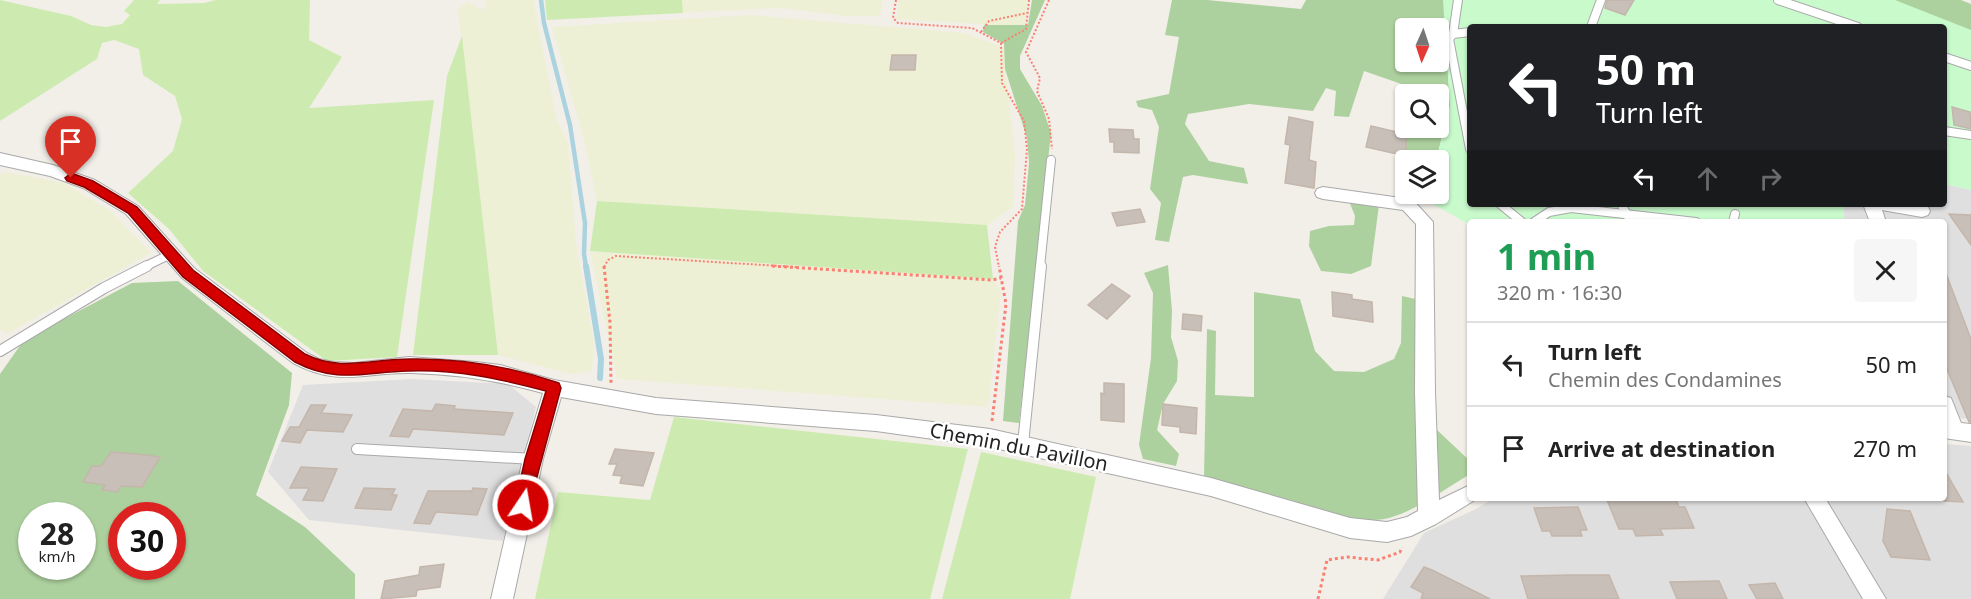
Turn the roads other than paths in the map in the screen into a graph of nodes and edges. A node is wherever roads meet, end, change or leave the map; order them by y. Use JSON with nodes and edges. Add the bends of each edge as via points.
{"nodes":[{"id":1,"x":1458,"y":0,"type":"edge"},
{"id":2,"x":1601,"y":0,"type":"edge"},
{"id":3,"x":1778,"y":0,"type":"edge"},
{"id":4,"x":1592,"y":24,"type":"edge"},
{"id":5,"x":1849,"y":24,"type":"edge"},
{"id":6,"x":1467,"y":32,"type":"edge"},
{"id":7,"x":1453,"y":34,"type":"junction"},
{"id":8,"x":1947,"y":58,"type":"edge"},
{"id":9,"x":1971,"y":66,"type":"edge"},
{"id":10,"x":1947,"y":131,"type":"edge"},
{"id":11,"x":1467,"y":135,"type":"edge"},
{"id":12,"x":1971,"y":135,"type":"edge"},
{"id":13,"x":0,"y":159,"type":"edge"},
{"id":14,"x":1051,"y":160,"type":"road end"},
{"id":15,"x":1323,"y":194,"type":"dead end"},
{"id":16,"x":1504,"y":207,"type":"edge"},
{"id":17,"x":1566,"y":207,"type":"edge"},
{"id":18,"x":1574,"y":207,"type":"edge"},
{"id":19,"x":1899,"y":207,"type":"edge"},
{"id":20,"x":1922,"y":211,"type":"dead end"},
{"id":21,"x":1628,"y":218,"type":"edge"},
{"id":22,"x":1518,"y":219,"type":"edge"},
{"id":23,"x":1538,"y":219,"type":"edge"},
{"id":24,"x":1645,"y":219,"type":"edge"},
{"id":25,"x":171,"y":254,"type":"junction"},
{"id":26,"x":0,"y":351,"type":"edge"},
{"id":27,"x":554,"y":388,"type":"junction"},
{"id":28,"x":1947,"y":411,"type":"edge"},
{"id":29,"x":1956,"y":432,"type":"edge"},
{"id":30,"x":1023,"y":444,"type":"junction"},
{"id":31,"x":357,"y":449,"type":"dead end"},
{"id":32,"x":533,"y":459,"type":"junction"},
{"id":33,"x":1467,"y":496,"type":"edge"},
{"id":34,"x":1816,"y":501,"type":"edge"},
{"id":35,"x":1429,"y":516,"type":"junction"},
{"id":36,"x":502,"y":599,"type":"edge"},
{"id":37,"x":1875,"y":599,"type":"edge"}],
"edges":[{"from":1,"to":7,"type":"lane"},
{"from":2,"to":4,"type":"lane"},
{"from":3,"to":5,"type":"lane"},
{"from":6,"to":7,"type":"lane"},
{"from":7,"to":11,"type":"lane","via":[[1449,39],[1451,59]]},
{"from":8,"to":9,"type":"lane"},
{"from":10,"to":12,"type":"lane"},
{"from":13,"to":25,"type":"street","name":"Chemin du Pavillon","via":[[88,184],[132,210]]},
{"from":14,"to":30,"type":"lane"},
{"from":15,"to":35,"type":"street","via":[[1408,206],[1425,222]]},
{"from":16,"to":22,"type":"lane"},
{"from":17,"to":23,"type":"lane"},
{"from":18,"to":21,"type":"lane"},
{"from":19,"to":20,"type":"street"},
{"from":21,"to":24,"type":"lane"},
{"from":25,"to":26,"type":"lane","via":[[104,288]]},
{"from":25,"to":27,"type":"street","name":"Chemin du Pavillon","via":[[188,273],[315,366],[354,371],[409,365],[476,370]]},
{"from":27,"to":30,"type":"street","name":"Chemin du Pavillon","via":[[656,406],[876,423]]},
{"from":27,"to":32,"type":"street"},
{"from":28,"to":29,"type":"street"},
{"from":30,"to":35,"type":"street","name":"Chemin du Pavillon","via":[[1211,487],[1350,528],[1387,532]]},
{"from":31,"to":32,"type":"lane"},
{"from":32,"to":36,"type":"street"},
{"from":33,"to":35,"type":"street","name":"Chemin du Pavillon"},
{"from":34,"to":37,"type":"street"}]}
